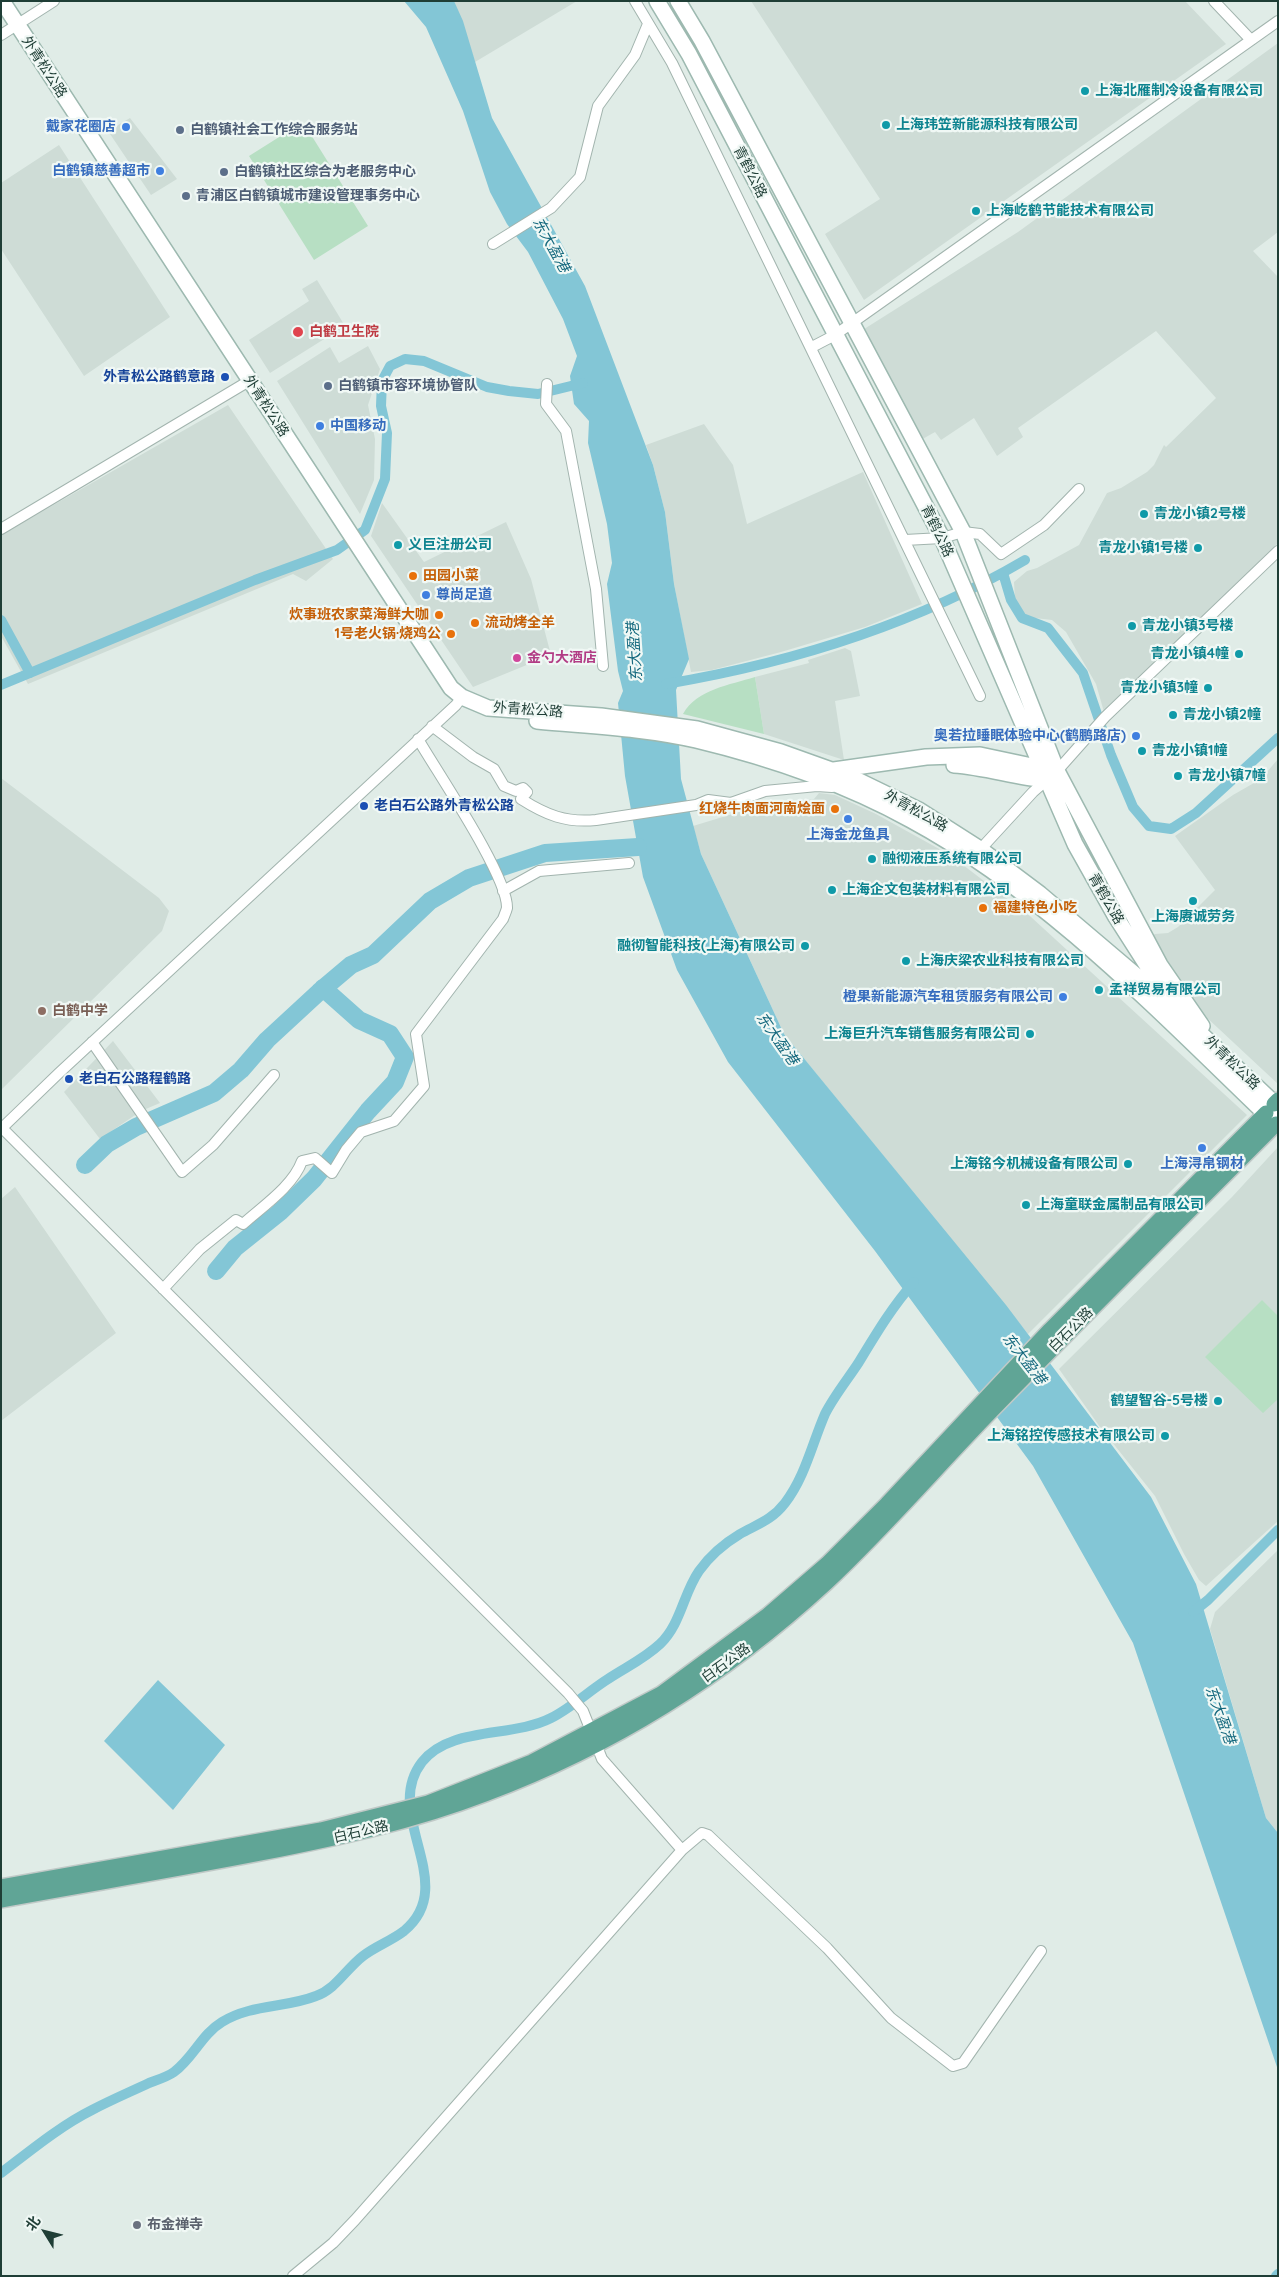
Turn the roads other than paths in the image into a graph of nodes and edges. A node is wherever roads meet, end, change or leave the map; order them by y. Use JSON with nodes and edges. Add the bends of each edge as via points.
{"nodes":[{"id":1,"x":2,"y":1,"type":"edge"},
{"id":2,"x":54,"y":1,"type":"edge"},
{"id":3,"x":635,"y":1,"type":"edge"},
{"id":4,"x":657,"y":1,"type":"edge"},
{"id":5,"x":1214,"y":1,"type":"edge"},
{"id":6,"x":681,"y":6,"type":"edge"},
{"id":7,"x":1278,"y":21,"type":"edge"},
{"id":8,"x":648,"y":24,"type":"junction"},
{"id":9,"x":7,"y":27,"type":"edge"},
{"id":10,"x":1251,"y":40,"type":"junction"},
{"id":11,"x":493,"y":244,"type":"dead end"},
{"id":12,"x":852,"y":322,"type":"junction"},
{"id":13,"x":835,"y":335,"type":"junction"},
{"id":14,"x":812,"y":347,"type":"junction"},
{"id":15,"x":245,"y":384,"type":"junction"},
{"id":16,"x":548,"y":384,"type":"dead end"},
{"id":17,"x":1079,"y":489,"type":"dead end"},
{"id":18,"x":1,"y":529,"type":"edge"},
{"id":19,"x":963,"y":532,"type":"junction"},
{"id":20,"x":942,"y":538,"type":"junction"},
{"id":21,"x":905,"y":540,"type":"junction"},
{"id":22,"x":1278,"y":551,"type":"edge"},
{"id":23,"x":603,"y":666,"type":"dead end"},
{"id":24,"x":980,"y":696,"type":"dead end"},
{"id":25,"x":459,"y":701,"type":"junction"},
{"id":26,"x":432,"y":726,"type":"junction"},
{"id":27,"x":418,"y":739,"type":"junction"},
{"id":28,"x":1048,"y":773,"type":"junction"},
{"id":29,"x":828,"y":774,"type":"junction"},
{"id":30,"x":847,"y":782,"type":"junction"},
{"id":31,"x":977,"y":854,"type":"junction"},
{"id":32,"x":629,"y":862,"type":"dead end"},
{"id":33,"x":501,"y":887,"type":"junction"},
{"id":34,"x":1178,"y":1012,"type":"junction"},
{"id":35,"x":92,"y":1042,"type":"junction"},
{"id":36,"x":1216,"y":1055,"type":"junction"},
{"id":37,"x":274,"y":1075,"type":"dead end"},
{"id":38,"x":1275,"y":1114,"type":"edge"},
{"id":39,"x":2,"y":1128,"type":"edge"},
{"id":40,"x":163,"y":1289,"type":"junction"},
{"id":41,"x":594,"y":1738,"type":"junction"},
{"id":42,"x":388,"y":1820,"type":"junction"},
{"id":43,"x":682,"y":1850,"type":"junction"},
{"id":44,"x":1,"y":1888,"type":"edge"},
{"id":45,"x":1,"y":1900,"type":"edge"},
{"id":46,"x":1041,"y":1951,"type":"dead end"},
{"id":47,"x":293,"y":2276,"type":"edge"}],
"edges":[{"from":1,"to":9,"type":"main road","name":"外青松公路"},
{"from":2,"to":9,"type":"street"},
{"from":3,"to":8,"type":"street"},
{"from":4,"to":13,"type":"main road","name":"青鹤公路","via":[[689,54]]},
{"from":5,"to":10,"type":"street"},
{"from":6,"to":12,"type":"main road","name":"青鹤公路"},
{"from":7,"to":10,"type":"street"},
{"from":8,"to":11,"type":"street","via":[[635,56],[598,106],[580,178],[550,208]]},
{"from":8,"to":14,"type":"street","via":[[672,63]]},
{"from":9,"to":15,"type":"main road","name":"外青松公路"},
{"from":10,"to":12,"type":"street"},
{"from":12,"to":13,"type":"street"},
{"from":12,"to":19,"type":"main road","name":"青鹤公路"},
{"from":13,"to":14,"type":"street"},
{"from":13,"to":20,"type":"main road","name":"青鹤公路"},
{"from":14,"to":21,"type":"street"},
{"from":15,"to":18,"type":"street"},
{"from":15,"to":25,"type":"main road","name":"外青松公路","via":[[434,682]]},
{"from":16,"to":23,"type":"street","via":[[546,404],[566,431],[596,589]]},
{"from":17,"to":19,"type":"street","via":[[1044,526],[1001,554],[980,534]]},
{"from":19,"to":20,"type":"street"},
{"from":19,"to":28,"type":"main road","name":"青鹤公路","via":[[994,606]]},
{"from":20,"to":21,"type":"street"},
{"from":20,"to":28,"type":"main road","name":"青鹤公路"},
{"from":21,"to":24,"type":"street"},
{"from":22,"to":28,"type":"street"},
{"from":25,"to":26,"type":"street"},
{"from":25,"to":29,"type":"main road","name":"外青松公路","via":[[486,717],[600,721],[695,734],[781,752]]},
{"from":26,"to":27,"type":"street"},
{"from":26,"to":30,"type":"street","via":[[494,769],[504,786],[516,792],[523,788],[526,790],[522,799],[543,813],[579,822],[696,805],[708,800],[731,803],[765,791]]},
{"from":27,"to":33,"type":"street","via":[[478,838]]},
{"from":27,"to":35,"type":"street"},
{"from":28,"to":29,"type":"main road","via":[[980,755],[926,757]]},
{"from":28,"to":30,"type":"main road","via":[[1026,778],[984,767],[936,764]]},
{"from":28,"to":31,"type":"street"},
{"from":28,"to":34,"type":"main road","name":"青鹤公路","via":[[1075,844],[1150,973]]},
{"from":28,"to":36,"type":"main road","name":"青鹤公路"},
{"from":29,"to":30,"type":"main road","name":"外青松公路"},
{"from":30,"to":31,"type":"main road","name":"外青松公路","via":[[919,810]]},
{"from":31,"to":34,"type":"main road","name":"外青松公路","via":[[1047,899]]},
{"from":31,"to":36,"type":"main road","name":"外青松公路"},
{"from":32,"to":33,"type":"street","via":[[539,872]]},
{"from":33,"to":40,"type":"street","via":[[507,908],[503,919],[416,1034],[424,1086],[394,1121],[361,1132],[332,1173],[315,1158],[302,1161],[298,1173],[272,1198],[243,1224],[236,1220],[223,1228]]},
{"from":34,"to":36,"type":"main road","name":"外青松公路"},
{"from":35,"to":37,"type":"street","via":[[182,1172],[206,1151]]},
{"from":35,"to":39,"type":"street"},
{"from":36,"to":38,"type":"main road","name":"外青松公路"},
{"from":38,"to":41,"type":"main road","name":"白石公路","via":[[1054,1336],[864,1545],[826,1582],[773,1629],[718,1670]]},
{"from":39,"to":40,"type":"street"},
{"from":40,"to":41,"type":"street","via":[[568,1693],[583,1711]]},
{"from":41,"to":42,"type":"main road","name":"白石公路","via":[[486,1794]]},
{"from":41,"to":43,"type":"street","via":[[602,1759]]},
{"from":42,"to":44,"type":"main road","name":"白石公路"},
{"from":42,"to":45,"type":"main road","name":"白石公路","via":[[243,1856]]},
{"from":43,"to":46,"type":"street","via":[[702,1834],[708,1835],[827,1948],[891,2018],[948,2064],[963,2063]]},
{"from":43,"to":47,"type":"street","via":[[355,2220]]}]}
